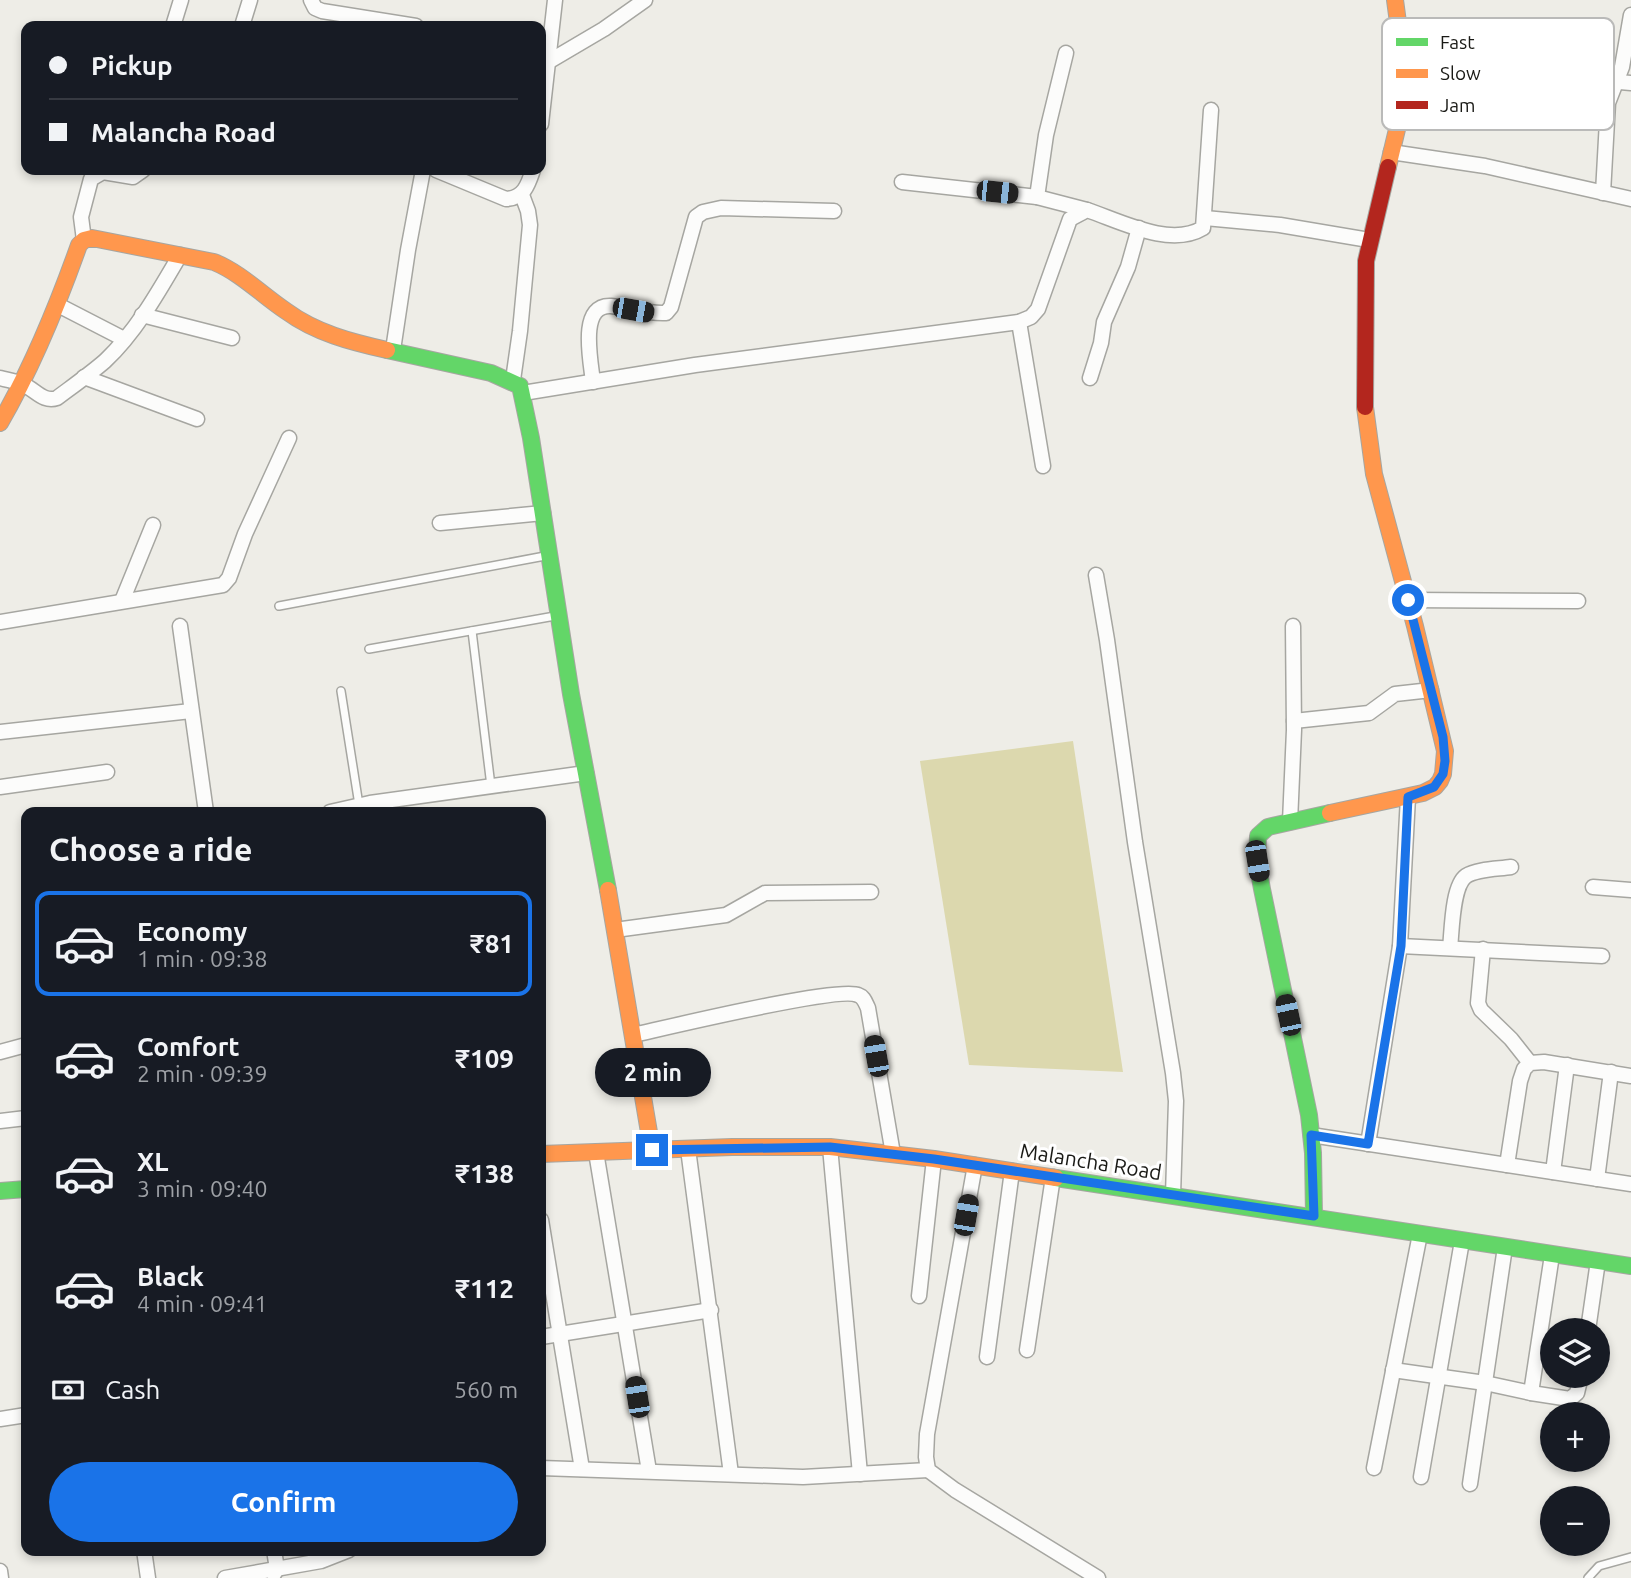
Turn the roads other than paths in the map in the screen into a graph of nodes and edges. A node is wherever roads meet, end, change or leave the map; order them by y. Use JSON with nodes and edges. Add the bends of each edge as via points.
{"nodes":[{"id":1,"x":181,"y":0,"type":"edge"},
{"id":2,"x":250,"y":0,"type":"edge"},
{"id":3,"x":311,"y":0,"type":"edge"},
{"id":4,"x":555,"y":0,"type":"edge"},
{"id":5,"x":645,"y":0,"type":"edge"},
{"id":6,"x":1395,"y":0,"type":"edge"},
{"id":7,"x":1631,"y":15,"type":"edge"},
{"id":8,"x":1397,"y":18,"type":"edge"},
{"id":9,"x":175,"y":21,"type":"edge"},
{"id":10,"x":244,"y":21,"type":"edge"},
{"id":11,"x":385,"y":21,"type":"edge"},
{"id":12,"x":1066,"y":53,"type":"dead end"},
{"id":13,"x":548,"y":62,"type":"junction"},
{"id":14,"x":546,"y":80,"type":"edge"},
{"id":15,"x":1624,"y":82,"type":"edge"},
{"id":16,"x":1211,"y":110,"type":"dead end"},
{"id":17,"x":1396,"y":130,"type":"edge"},
{"id":18,"x":1607,"y":130,"type":"edge"},
{"id":19,"x":1391,"y":152,"type":"junction"},
{"id":20,"x":98,"y":175,"type":"edge"},
{"id":21,"x":422,"y":175,"type":"edge"},
{"id":22,"x":448,"y":175,"type":"edge"},
{"id":23,"x":531,"y":175,"type":"edge"},
{"id":24,"x":902,"y":182,"type":"dead end"},
{"id":25,"x":1604,"y":193,"type":"junction"},
{"id":26,"x":522,"y":195,"type":"junction"},
{"id":27,"x":1037,"y":197,"type":"junction"},
{"id":28,"x":1631,"y":200,"type":"edge"},
{"id":29,"x":1087,"y":210,"type":"junction"},
{"id":30,"x":834,"y":211,"type":"dead end"},
{"id":31,"x":1205,"y":218,"type":"junction"},
{"id":32,"x":1139,"y":228,"type":"junction"},
{"id":33,"x":84,"y":240,"type":"junction"},
{"id":34,"x":1369,"y":240,"type":"junction"},
{"id":35,"x":180,"y":255,"type":"junction"},
{"id":36,"x":58,"y":305,"type":"junction"},
{"id":37,"x":142,"y":315,"type":"junction"},
{"id":38,"x":1019,"y":322,"type":"junction"},
{"id":39,"x":232,"y":338,"type":"dead end"},
{"id":40,"x":124,"y":339,"type":"junction"},
{"id":41,"x":393,"y":350,"type":"junction"},
{"id":42,"x":84,"y":377,"type":"junction"},
{"id":43,"x":0,"y":378,"type":"edge"},
{"id":44,"x":1090,"y":378,"type":"dead end"},
{"id":45,"x":513,"y":380,"type":"junction"},
{"id":46,"x":593,"y":382,"type":"junction"},
{"id":47,"x":23,"y":384,"type":"junction"},
{"id":48,"x":523,"y":393,"type":"junction"},
{"id":49,"x":197,"y":419,"type":"dead end"},
{"id":50,"x":0,"y":423,"type":"edge"},
{"id":51,"x":289,"y":438,"type":"dead end"},
{"id":52,"x":1043,"y":466,"type":"dead end"},
{"id":53,"x":543,"y":513,"type":"junction"},
{"id":54,"x":440,"y":523,"type":"dead end"},
{"id":55,"x":153,"y":525,"type":"dead end"},
{"id":56,"x":550,"y":556,"type":"junction"},
{"id":57,"x":1096,"y":575,"type":"dead end"},
{"id":58,"x":1408,"y":600,"type":"junction"},
{"id":59,"x":122,"y":601,"type":"junction"},
{"id":60,"x":1578,"y":601,"type":"dead end"},
{"id":61,"x":279,"y":606,"type":"dead end"},
{"id":62,"x":559,"y":616,"type":"junction"},
{"id":63,"x":0,"y":622,"type":"edge"},
{"id":64,"x":180,"y":626,"type":"dead end"},
{"id":65,"x":1293,"y":626,"type":"dead end"},
{"id":66,"x":472,"y":631,"type":"junction"},
{"id":67,"x":369,"y":649,"type":"dead end"},
{"id":68,"x":1431,"y":690,"type":"junction"},
{"id":69,"x":341,"y":691,"type":"dead end"},
{"id":70,"x":191,"y":711,"type":"junction"},
{"id":71,"x":1294,"y":721,"type":"junction"},
{"id":72,"x":0,"y":732,"type":"edge"},
{"id":73,"x":107,"y":772,"type":"dead end"},
{"id":74,"x":586,"y":773,"type":"junction"},
{"id":75,"x":491,"y":786,"type":"junction"},
{"id":76,"x":0,"y":787,"type":"edge"},
{"id":77,"x":1408,"y":797,"type":"junction"},
{"id":78,"x":359,"y":805,"type":"junction"},
{"id":79,"x":205,"y":807,"type":"edge"},
{"id":80,"x":351,"y":807,"type":"edge"},
{"id":81,"x":1290,"y":822,"type":"junction"},
{"id":82,"x":1511,"y":867,"type":"dead end"},
{"id":83,"x":1593,"y":887,"type":"dead end"},
{"id":84,"x":1631,"y":890,"type":"edge"},
{"id":85,"x":871,"y":892,"type":"dead end"},
{"id":86,"x":615,"y":930,"type":"junction"},
{"id":87,"x":1401,"y":946,"type":"junction"},
{"id":88,"x":1450,"y":948,"type":"junction"},
{"id":89,"x":1483,"y":949,"type":"junction"},
{"id":90,"x":1602,"y":956,"type":"dead end"},
{"id":91,"x":633,"y":1035,"type":"junction"},
{"id":92,"x":21,"y":1046,"type":"edge"},
{"id":93,"x":0,"y":1052,"type":"edge"},
{"id":94,"x":1530,"y":1063,"type":"junction"},
{"id":95,"x":1567,"y":1065,"type":"junction"},
{"id":96,"x":1611,"y":1072,"type":"junction"},
{"id":97,"x":1631,"y":1076,"type":"edge"},
{"id":98,"x":21,"y":1119,"type":"edge"},
{"id":99,"x":0,"y":1121,"type":"edge"},
{"id":100,"x":1311,"y":1135,"type":"junction"},
{"id":101,"x":1368,"y":1144,"type":"junction"},
{"id":102,"x":830,"y":1147,"type":"junction"},
{"id":103,"x":688,"y":1149,"type":"junction"},
{"id":104,"x":652,"y":1150,"type":"junction"},
{"id":105,"x":596,"y":1152,"type":"junction"},
{"id":106,"x":546,"y":1154,"type":"edge"},
{"id":107,"x":893,"y":1154,"type":"junction"},
{"id":108,"x":934,"y":1159,"type":"junction"},
{"id":109,"x":975,"y":1165,"type":"junction"},
{"id":110,"x":1507,"y":1165,"type":"junction"},
{"id":111,"x":1012,"y":1171,"type":"junction"},
{"id":112,"x":1553,"y":1172,"type":"junction"},
{"id":113,"x":1053,"y":1177,"type":"junction"},
{"id":114,"x":1597,"y":1179,"type":"junction"},
{"id":115,"x":1631,"y":1184,"type":"edge"},
{"id":116,"x":21,"y":1189,"type":"edge"},
{"id":117,"x":0,"y":1191,"type":"edge"},
{"id":118,"x":1173,"y":1195,"type":"junction"},
{"id":119,"x":1314,"y":1216,"type":"junction"},
{"id":120,"x":1420,"y":1234,"type":"junction"},
{"id":121,"x":1462,"y":1241,"type":"junction"},
{"id":122,"x":1505,"y":1247,"type":"junction"},
{"id":123,"x":546,"y":1248,"type":"edge"},
{"id":124,"x":1552,"y":1255,"type":"junction"},
{"id":125,"x":1598,"y":1261,"type":"junction"},
{"id":126,"x":1631,"y":1266,"type":"edge"},
{"id":127,"x":919,"y":1296,"type":"dead end"},
{"id":128,"x":711,"y":1310,"type":"junction"},
{"id":129,"x":1590,"y":1318,"type":"edge"},
{"id":130,"x":625,"y":1324,"type":"junction"},
{"id":131,"x":561,"y":1334,"type":"junction"},
{"id":132,"x":546,"y":1336,"type":"edge"},
{"id":133,"x":1027,"y":1350,"type":"dead end"},
{"id":134,"x":987,"y":1357,"type":"dead end"},
{"id":135,"x":1393,"y":1370,"type":"junction"},
{"id":136,"x":1439,"y":1376,"type":"junction"},
{"id":137,"x":1485,"y":1383,"type":"junction"},
{"id":138,"x":1578,"y":1388,"type":"edge"},
{"id":139,"x":1531,"y":1393,"type":"junction"},
{"id":140,"x":21,"y":1416,"type":"edge"},
{"id":141,"x":0,"y":1419,"type":"edge"},
{"id":142,"x":546,"y":1468,"type":"edge"},
{"id":143,"x":1374,"y":1468,"type":"dead end"},
{"id":144,"x":582,"y":1469,"type":"junction"},
{"id":145,"x":929,"y":1470,"type":"junction"},
{"id":146,"x":649,"y":1471,"type":"junction"},
{"id":147,"x":731,"y":1474,"type":"junction"},
{"id":148,"x":860,"y":1474,"type":"junction"},
{"id":149,"x":1421,"y":1477,"type":"dead end"},
{"id":150,"x":1470,"y":1484,"type":"dead end"},
{"id":151,"x":145,"y":1556,"type":"edge"},
{"id":152,"x":334,"y":1556,"type":"edge"},
{"id":153,"x":1631,"y":1557,"type":"edge"},
{"id":154,"x":0,"y":1572,"type":"edge"},
{"id":155,"x":274,"y":1573,"type":"edge"},
{"id":156,"x":1,"y":1578,"type":"edge"},
{"id":157,"x":148,"y":1578,"type":"edge"},
{"id":158,"x":225,"y":1578,"type":"edge"},
{"id":159,"x":1098,"y":1578,"type":"edge"},
{"id":160,"x":1588,"y":1578,"type":"edge"}],
"edges":[{"from":1,"to":9,"type":"street"},
{"from":2,"to":10,"type":"street"},
{"from":3,"to":11,"type":"street","via":[[322,11]]},
{"from":4,"to":13,"type":"street"},
{"from":5,"to":13,"type":"street"},
{"from":6,"to":8,"type":"street"},
{"from":7,"to":15,"type":"street","via":[[1622,67]]},
{"from":12,"to":27,"type":"street"},
{"from":13,"to":14,"type":"street"},
{"from":16,"to":31,"type":"street"},
{"from":17,"to":19,"type":"street"},
{"from":18,"to":25,"type":"street"},
{"from":19,"to":25,"type":"street","via":[[1485,166]]},
{"from":19,"to":34,"type":"street"},
{"from":20,"to":33,"type":"street","via":[[91,179],[81,217]]},
{"from":21,"to":41,"type":"street"},
{"from":22,"to":26,"type":"street","via":[[506,199]]},
{"from":23,"to":26,"type":"street"},
{"from":24,"to":27,"type":"street"},
{"from":25,"to":28,"type":"street"},
{"from":26,"to":45,"type":"street","via":[[530,233]]},
{"from":27,"to":29,"type":"street"},
{"from":29,"to":32,"type":"street"},
{"from":29,"to":38,"type":"street","via":[[1070,219],[1038,309]]},
{"from":30,"to":46,"type":"street","via":[[722,208],[696,216],[666,313],[610,306],[600,306],[594,312],[589,335]]},
{"from":31,"to":32,"type":"street","via":[[1203,228],[1195,233],[1163,234]]},
{"from":31,"to":34,"type":"street"},
{"from":32,"to":44,"type":"street","via":[[1104,322]]},
{"from":33,"to":35,"type":"street"},
{"from":33,"to":36,"type":"street","via":[[72,260]]},
{"from":34,"to":58,"type":"street","via":[[1365,415],[1374,474]]},
{"from":35,"to":37,"type":"street"},
{"from":35,"to":41,"type":"street","via":[[226,267],[322,332]]},
{"from":36,"to":40,"type":"street"},
{"from":36,"to":47,"type":"street"},
{"from":37,"to":39,"type":"street"},
{"from":37,"to":40,"type":"street"},
{"from":38,"to":46,"type":"street"},
{"from":38,"to":52,"type":"street"},
{"from":40,"to":42,"type":"street"},
{"from":41,"to":45,"type":"street"},
{"from":42,"to":47,"type":"street","via":[[51,400]]},
{"from":42,"to":49,"type":"street"},
{"from":43,"to":47,"type":"street"},
{"from":45,"to":48,"type":"street"},
{"from":46,"to":48,"type":"street"},
{"from":47,"to":50,"type":"street"},
{"from":48,"to":53,"type":"street"},
{"from":51,"to":59,"type":"street","via":[[223,585]]},
{"from":53,"to":54,"type":"street"},
{"from":53,"to":56,"type":"street"},
{"from":55,"to":59,"type":"street"},
{"from":56,"to":61,"type":"lane"},
{"from":56,"to":62,"type":"street"},
{"from":57,"to":118,"type":"street","via":[[1177,1101]]},
{"from":58,"to":60,"type":"street"},
{"from":58,"to":68,"type":"street"},
{"from":59,"to":63,"type":"street"},
{"from":62,"to":66,"type":"lane"},
{"from":62,"to":74,"type":"street"},
{"from":64,"to":70,"type":"street"},
{"from":65,"to":71,"type":"street"},
{"from":66,"to":67,"type":"lane"},
{"from":66,"to":75,"type":"lane"},
{"from":68,"to":71,"type":"street","via":[[1395,694],[1369,713]]},
{"from":68,"to":77,"type":"street","via":[[1445,751],[1443,774],[1434,787]]},
{"from":69,"to":78,"type":"lane"},
{"from":70,"to":72,"type":"street"},
{"from":70,"to":79,"type":"street"},
{"from":71,"to":81,"type":"street"},
{"from":73,"to":76,"type":"street"},
{"from":74,"to":75,"type":"street"},
{"from":74,"to":86,"type":"street"},
{"from":75,"to":78,"type":"street"},
{"from":77,"to":81,"type":"street"},
{"from":77,"to":87,"type":"street"},
{"from":78,"to":80,"type":"street"},
{"from":81,"to":100,"type":"street","via":[[1262,831],[1256,845],[1257,861]]},
{"from":82,"to":88,"type":"street","via":[[1475,873],[1462,881]]},
{"from":83,"to":84,"type":"street"},
{"from":85,"to":86,"type":"street","via":[[765,893],[726,915]]},
{"from":86,"to":91,"type":"street"},
{"from":87,"to":88,"type":"street"},
{"from":87,"to":101,"type":"street"},
{"from":88,"to":89,"type":"street"},
{"from":89,"to":90,"type":"street"},
{"from":89,"to":94,"type":"street","via":[[1478,1003]]},
{"from":91,"to":104,"type":"street"},
{"from":91,"to":107,"type":"street","via":[[799,1000],[858,994],[868,1008]]},
{"from":92,"to":93,"type":"street"},
{"from":94,"to":95,"type":"street"},
{"from":94,"to":110,"type":"street","via":[[1520,1081]]},
{"from":95,"to":96,"type":"street"},
{"from":95,"to":112,"type":"street"},
{"from":96,"to":97,"type":"street"},
{"from":96,"to":114,"type":"street"},
{"from":98,"to":99,"type":"street"},
{"from":100,"to":101,"type":"street"},
{"from":100,"to":119,"type":"street"},
{"from":101,"to":110,"type":"street"},
{"from":102,"to":103,"type":"street","name":"Malancha Road"},
{"from":102,"to":107,"type":"street","name":"Malancha Road"},
{"from":102,"to":148,"type":"street"},
{"from":103,"to":104,"type":"street","name":"Malancha Road"},
{"from":103,"to":128,"type":"street"},
{"from":104,"to":105,"type":"street","name":"Malancha Road"},
{"from":105,"to":106,"type":"street","name":"Malancha Road"},
{"from":105,"to":130,"type":"street"},
{"from":107,"to":108,"type":"street","name":"Malancha Road"},
{"from":108,"to":109,"type":"street","name":"Malancha Road"},
{"from":108,"to":127,"type":"street"},
{"from":109,"to":111,"type":"street","name":"Malancha Road"},
{"from":109,"to":145,"type":"street","via":[[927,1434]]},
{"from":110,"to":112,"type":"street"},
{"from":111,"to":113,"type":"street","name":"Malancha Road"},
{"from":111,"to":134,"type":"street"},
{"from":112,"to":114,"type":"street"},
{"from":113,"to":118,"type":"street","name":"Malancha Road"},
{"from":113,"to":133,"type":"street"},
{"from":114,"to":115,"type":"street"},
{"from":116,"to":117,"type":"street"},
{"from":118,"to":119,"type":"street","name":"Malancha Road"},
{"from":119,"to":120,"type":"street","name":"Malancha Road"},
{"from":120,"to":121,"type":"street","name":"Malancha Road"},
{"from":120,"to":135,"type":"street"},
{"from":121,"to":122,"type":"street","name":"Malancha Road"},
{"from":121,"to":136,"type":"street"},
{"from":122,"to":124,"type":"street","name":"Malancha Road"},
{"from":122,"to":137,"type":"street"},
{"from":123,"to":131,"type":"street"},
{"from":124,"to":125,"type":"street","name":"Malancha Road"},
{"from":124,"to":139,"type":"street"},
{"from":125,"to":126,"type":"street","name":"Malancha Road"},
{"from":125,"to":129,"type":"street"},
{"from":128,"to":130,"type":"street"},
{"from":128,"to":147,"type":"street"},
{"from":130,"to":131,"type":"street"},
{"from":130,"to":146,"type":"street"},
{"from":131,"to":132,"type":"street"},
{"from":131,"to":144,"type":"street"},
{"from":135,"to":136,"type":"street"},
{"from":135,"to":143,"type":"street"},
{"from":136,"to":137,"type":"street"},
{"from":136,"to":149,"type":"street"},
{"from":137,"to":139,"type":"street"},
{"from":137,"to":150,"type":"street"},
{"from":138,"to":139,"type":"street","via":[[1570,1398]]},
{"from":140,"to":141,"type":"street"},
{"from":142,"to":144,"type":"street"},
{"from":144,"to":146,"type":"street"},
{"from":145,"to":148,"type":"street"},
{"from":145,"to":159,"type":"street"},
{"from":146,"to":147,"type":"street"},
{"from":147,"to":148,"type":"street"},
{"from":151,"to":157,"type":"street"},
{"from":152,"to":155,"type":"street"},
{"from":153,"to":160,"type":"lane","via":[[1599,1566]]},
{"from":154,"to":156,"type":"street"},
{"from":155,"to":158,"type":"street"}]}
